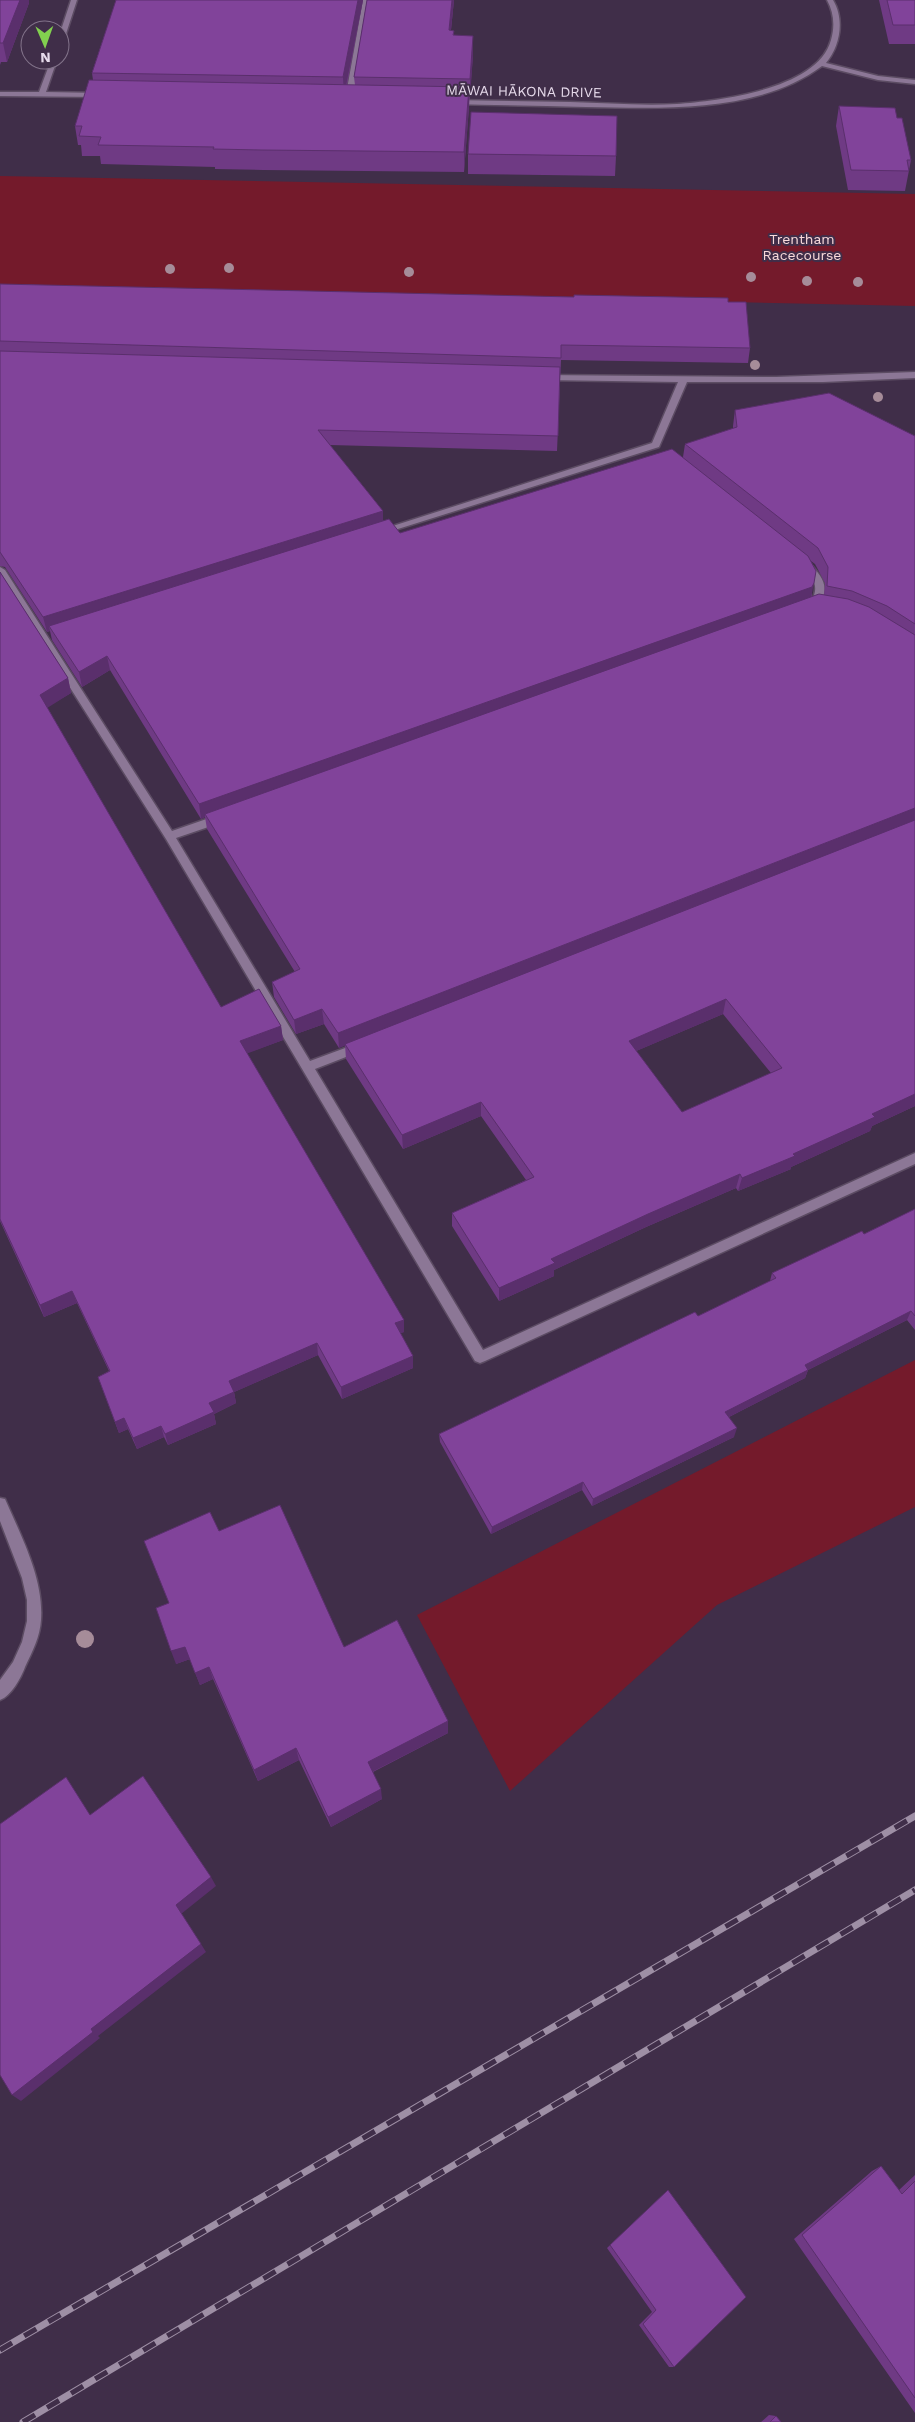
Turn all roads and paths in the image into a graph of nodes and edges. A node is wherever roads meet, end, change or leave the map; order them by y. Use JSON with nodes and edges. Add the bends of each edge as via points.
{"nodes":[{"id":1,"x":74,"y":0,"type":"edge"},
{"id":2,"x":366,"y":0,"type":"edge"},
{"id":3,"x":830,"y":0,"type":"edge"},
{"id":4,"x":67,"y":20,"type":"edge"},
{"id":5,"x":821,"y":64,"type":"junction"},
{"id":6,"x":50,"y":70,"type":"edge"},
{"id":7,"x":915,"y":82,"type":"edge"},
{"id":8,"x":0,"y":94,"type":"edge"},
{"id":9,"x":42,"y":94,"type":"junction"},
{"id":10,"x":112,"y":96,"type":"edge"},
{"id":11,"x":340,"y":100,"type":"edge"},
{"id":12,"x":349,"y":100,"type":"junction"},
{"id":13,"x":359,"y":100,"type":"edge"},
{"id":14,"x":447,"y":102,"type":"edge"},
{"id":15,"x":915,"y":375,"type":"edge"},
{"id":16,"x":534,"y":376,"type":"edge"},
{"id":17,"x":683,"y":381,"type":"junction"},
{"id":18,"x":370,"y":535,"type":"edge"},
{"id":19,"x":795,"y":555,"type":"edge"},
{"id":20,"x":0,"y":570,"type":"edge"},
{"id":21,"x":815,"y":606,"type":"edge"},
{"id":22,"x":236,"y":813,"type":"edge"},
{"id":23,"x":170,"y":836,"type":"junction"},
{"id":24,"x":373,"y":1042,"type":"edge"},
{"id":25,"x":308,"y":1067,"type":"junction"},
{"id":26,"x":915,"y":1158,"type":"edge"},
{"id":27,"x":0,"y":1504,"type":"edge"},
{"id":28,"x":0,"y":1693,"type":"edge"}],
"edges":[{"from":1,"to":4,"type":"street"},
{"from":2,"to":12,"type":"street"},
{"from":3,"to":5,"type":"street","via":[[838,23],[833,44]]},
{"from":5,"to":7,"type":"street","via":[[878,78]]},
{"from":5,"to":14,"type":"street","name":"MĀWAI HĀKONA DRIVE","via":[[766,92],[707,103],[675,106]]},
{"from":6,"to":9,"type":"street"},
{"from":8,"to":9,"type":"street"},
{"from":9,"to":10,"type":"street"},
{"from":11,"to":12,"type":"street"},
{"from":12,"to":13,"type":"street"},
{"from":15,"to":17,"type":"street","via":[[840,380]]},
{"from":16,"to":17,"type":"street"},
{"from":17,"to":18,"type":"street","via":[[659,447]]},
{"from":19,"to":21,"type":"street","via":[[818,578],[821,592]]},
{"from":20,"to":23,"type":"street","via":[[47,636]]},
{"from":22,"to":23,"type":"street"},
{"from":23,"to":25,"type":"street"},
{"from":24,"to":25,"type":"street"},
{"from":25,"to":26,"type":"street","via":[[480,1357]]},
{"from":27,"to":28,"type":"street","via":[[30,1579],[35,1603],[33,1629],[25,1654]]}]}
